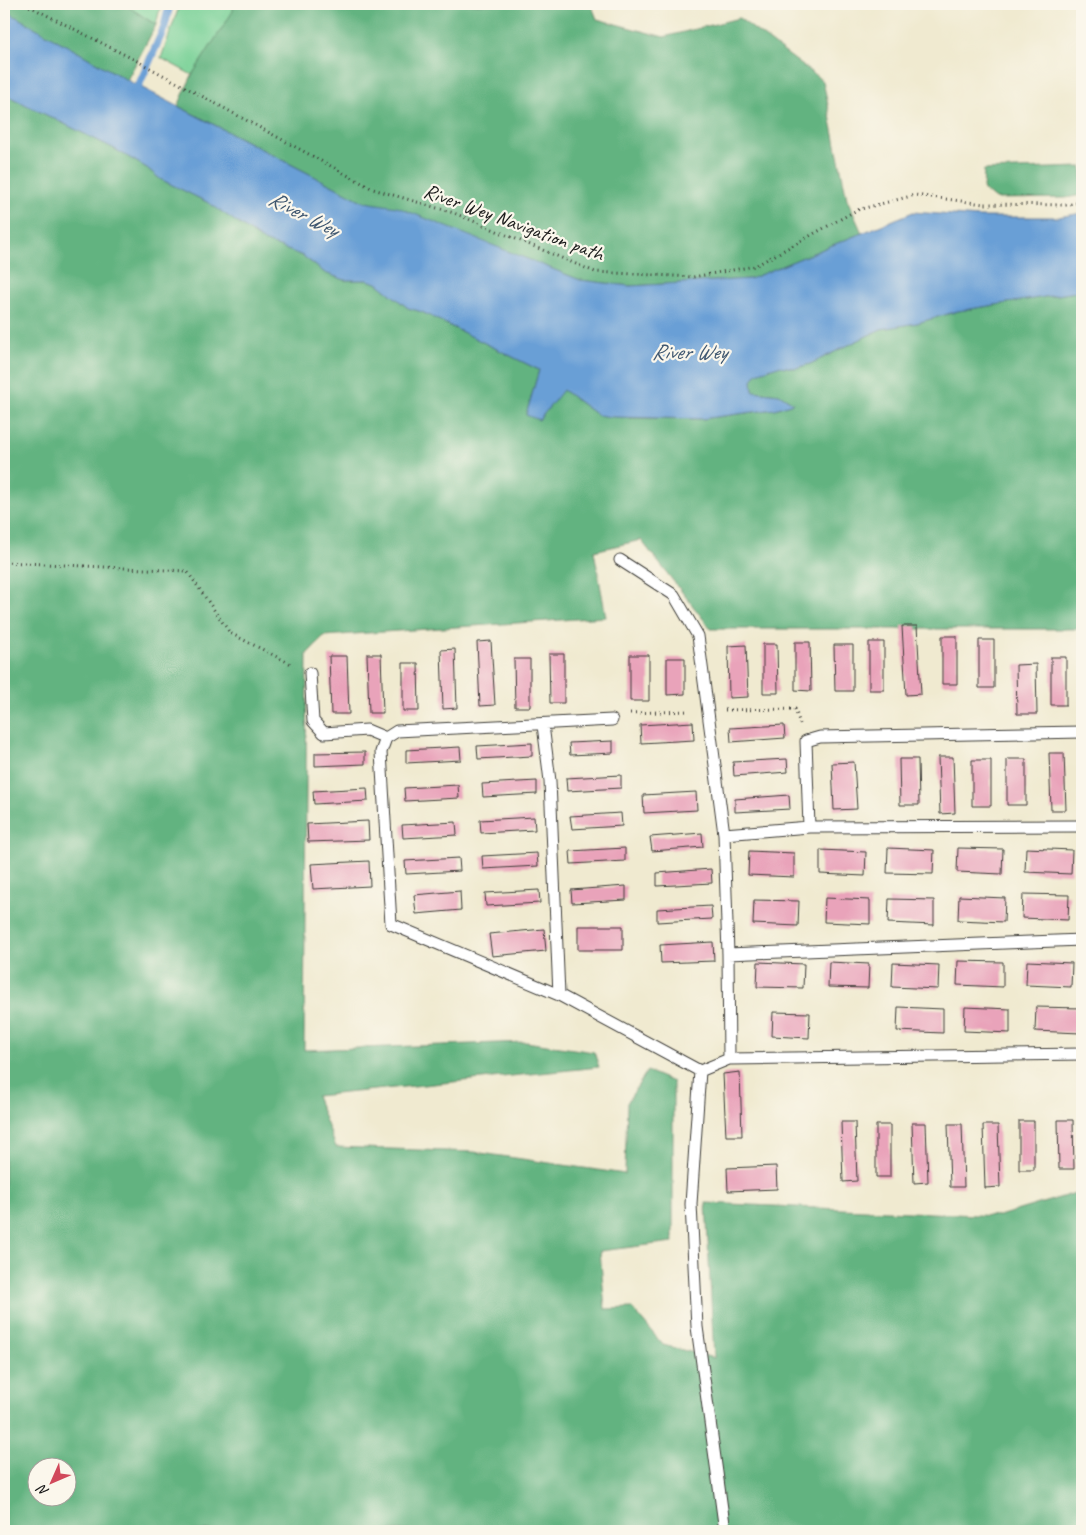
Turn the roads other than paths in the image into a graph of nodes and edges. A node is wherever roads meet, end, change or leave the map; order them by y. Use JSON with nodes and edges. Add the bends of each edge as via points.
{"nodes":[{"id":1,"x":620,"y":560,"type":"dead end"},
{"id":2,"x":310,"y":673,"type":"road end"},
{"id":3,"x":612,"y":720,"type":"road end"},
{"id":4,"x":543,"y":725,"type":"junction"},
{"id":5,"x":1082,"y":732,"type":"edge"},
{"id":6,"x":386,"y":738,"type":"junction"},
{"id":7,"x":1082,"y":826,"type":"edge"},
{"id":8,"x":809,"y":827,"type":"junction"},
{"id":9,"x":724,"y":834,"type":"junction"},
{"id":10,"x":1082,"y":940,"type":"edge"},
{"id":11,"x":728,"y":954,"type":"junction"},
{"id":12,"x":559,"y":995,"type":"junction"},
{"id":13,"x":1082,"y":1054,"type":"edge"},
{"id":14,"x":729,"y":1059,"type":"junction"},
{"id":15,"x":700,"y":1071,"type":"junction"},
{"id":16,"x":725,"y":1531,"type":"edge"}],
"edges":[{"from":1,"to":9,"type":"lane","via":[[674,595],[698,636]]},
{"from":2,"to":6,"type":"lane","via":[[313,721],[324,733],[367,730]]},
{"from":3,"to":4,"type":"lane"},
{"from":4,"to":6,"type":"lane","via":[[397,731]]},
{"from":4,"to":12,"type":"lane","via":[[550,781]]},
{"from":5,"to":8,"type":"lane","via":[[820,736],[806,741]]},
{"from":6,"to":12,"type":"lane","via":[[381,752],[391,924]]},
{"from":7,"to":8,"type":"lane"},
{"from":8,"to":9,"type":"lane"},
{"from":9,"to":11,"type":"lane"},
{"from":10,"to":11,"type":"lane"},
{"from":11,"to":14,"type":"lane"},
{"from":12,"to":15,"type":"lane"},
{"from":13,"to":14,"type":"lane"},
{"from":14,"to":15,"type":"lane"},
{"from":15,"to":16,"type":"lane","via":[[691,1204],[697,1327]]}]}
